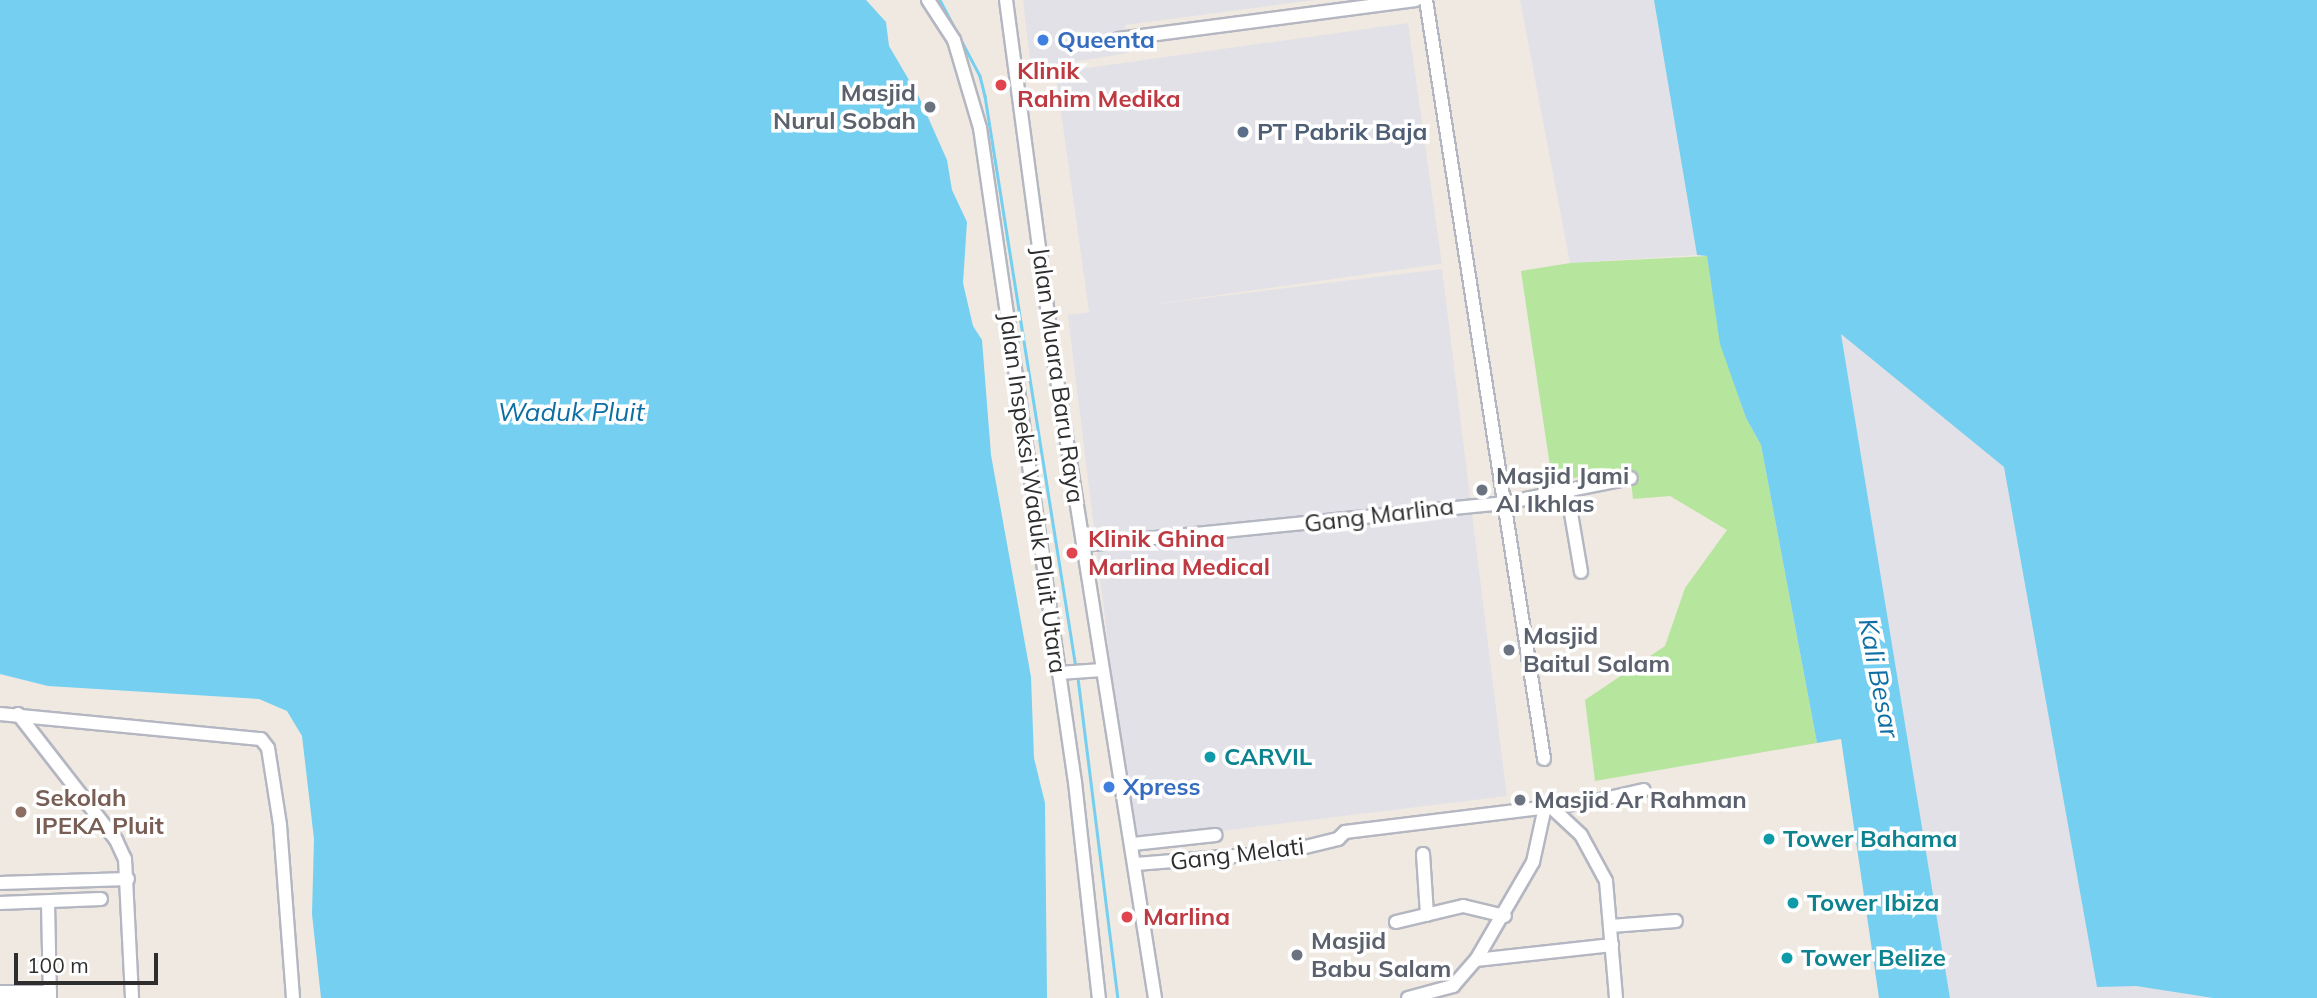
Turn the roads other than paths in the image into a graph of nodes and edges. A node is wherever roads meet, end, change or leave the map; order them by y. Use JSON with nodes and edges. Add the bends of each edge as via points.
{"nodes":[{"id":1,"x":928,"y":0,"type":"edge"},
{"id":2,"x":1006,"y":0,"type":"edge"},
{"id":3,"x":1415,"y":0,"type":"edge"},
{"id":4,"x":1426,"y":0,"type":"edge"},
{"id":5,"x":1119,"y":38,"type":"dead end"},
{"id":6,"x":1631,"y":478,"type":"dead end"},
{"id":7,"x":1567,"y":490,"type":"junction"},
{"id":8,"x":1504,"y":503,"type":"junction"},
{"id":9,"x":1084,"y":545,"type":"junction"},
{"id":10,"x":1581,"y":572,"type":"dead end"},
{"id":11,"x":1102,"y":670,"type":"junction"},
{"id":12,"x":1059,"y":673,"type":"junction"},
{"id":13,"x":0,"y":714,"type":"edge"},
{"id":14,"x":18,"y":715,"type":"junction"},
{"id":15,"x":1544,"y":760,"type":"dead end"},
{"id":16,"x":1644,"y":790,"type":"dead end"},
{"id":17,"x":1548,"y":806,"type":"junction"},
{"id":18,"x":1216,"y":835,"type":"dead end"},
{"id":19,"x":1133,"y":844,"type":"junction"},
{"id":20,"x":1423,"y":854,"type":"dead end"},
{"id":21,"x":1136,"y":864,"type":"junction"},
{"id":22,"x":0,"y":883,"type":"edge"},
{"id":23,"x":129,"y":884,"type":"junction"},
{"id":24,"x":101,"y":899,"type":"dead end"},
{"id":25,"x":0,"y":904,"type":"edge"},
{"id":26,"x":48,"y":904,"type":"junction"},
{"id":27,"x":1427,"y":915,"type":"junction"},
{"id":28,"x":1505,"y":916,"type":"junction"},
{"id":29,"x":1676,"y":921,"type":"dead end"},
{"id":30,"x":1396,"y":922,"type":"dead end"},
{"id":31,"x":1611,"y":926,"type":"junction"},
{"id":32,"x":1612,"y":945,"type":"junction"},
{"id":33,"x":1476,"y":960,"type":"junction"},
{"id":34,"x":0,"y":992,"type":"edge"},
{"id":35,"x":50,"y":995,"type":"edge"},
{"id":36,"x":132,"y":998,"type":"edge"},
{"id":37,"x":293,"y":998,"type":"edge"},
{"id":38,"x":1099,"y":998,"type":"edge"},
{"id":39,"x":1154,"y":998,"type":"edge"},
{"id":40,"x":1408,"y":998,"type":"edge"},
{"id":41,"x":1616,"y":998,"type":"edge"}],
"edges":[{"from":1,"to":12,"type":"street","name":"Jalan Inspeksi Waduk Pluit Utara","via":[[954,40],[980,128]]},
{"from":2,"to":9,"type":"street","name":"Jalan Muara Baru Raya"},
{"from":3,"to":5,"type":"street"},
{"from":4,"to":8,"type":"street"},
{"from":6,"to":7,"type":"street","name":"Gang Marlina"},
{"from":7,"to":8,"type":"street","name":"Gang Marlina"},
{"from":7,"to":10,"type":"street"},
{"from":8,"to":9,"type":"street","name":"Gang Marlina"},
{"from":8,"to":15,"type":"street"},
{"from":9,"to":11,"type":"street","name":"Jalan Muara Baru Raya"},
{"from":11,"to":12,"type":"street"},
{"from":11,"to":19,"type":"street","name":"Jalan Muara Baru Raya"},
{"from":12,"to":38,"type":"street","name":"Jalan Inspeksi Waduk Pluit Utara"},
{"from":13,"to":14,"type":"street"},
{"from":14,"to":23,"type":"street","via":[[116,840]]},
{"from":14,"to":37,"type":"street","via":[[56,722],[248,735],[265,743],[280,825]]},
{"from":16,"to":17,"type":"street","name":"Gang Melati"},
{"from":17,"to":21,"type":"street","name":"Gang Melati","via":[[1345,832],[1338,839],[1284,852]]},
{"from":17,"to":28,"type":"street","via":[[1533,862]]},
{"from":17,"to":31,"type":"street","via":[[1581,835],[1604,877]]},
{"from":18,"to":19,"type":"street"},
{"from":19,"to":21,"type":"street","name":"Jalan Muara Baru Raya"},
{"from":20,"to":27,"type":"street"},
{"from":21,"to":39,"type":"street","name":"Jalan Muara Baru Raya"},
{"from":22,"to":23,"type":"street"},
{"from":23,"to":36,"type":"street"},
{"from":24,"to":26,"type":"street"},
{"from":25,"to":26,"type":"street"},
{"from":26,"to":35,"type":"street"},
{"from":27,"to":28,"type":"street","via":[[1469,906]]},
{"from":27,"to":30,"type":"street"},
{"from":28,"to":33,"type":"street"},
{"from":29,"to":31,"type":"street"},
{"from":31,"to":32,"type":"street"},
{"from":32,"to":33,"type":"street"},
{"from":32,"to":41,"type":"street"},
{"from":33,"to":40,"type":"street","via":[[1452,986]]},
{"from":34,"to":35,"type":"street"}]}
